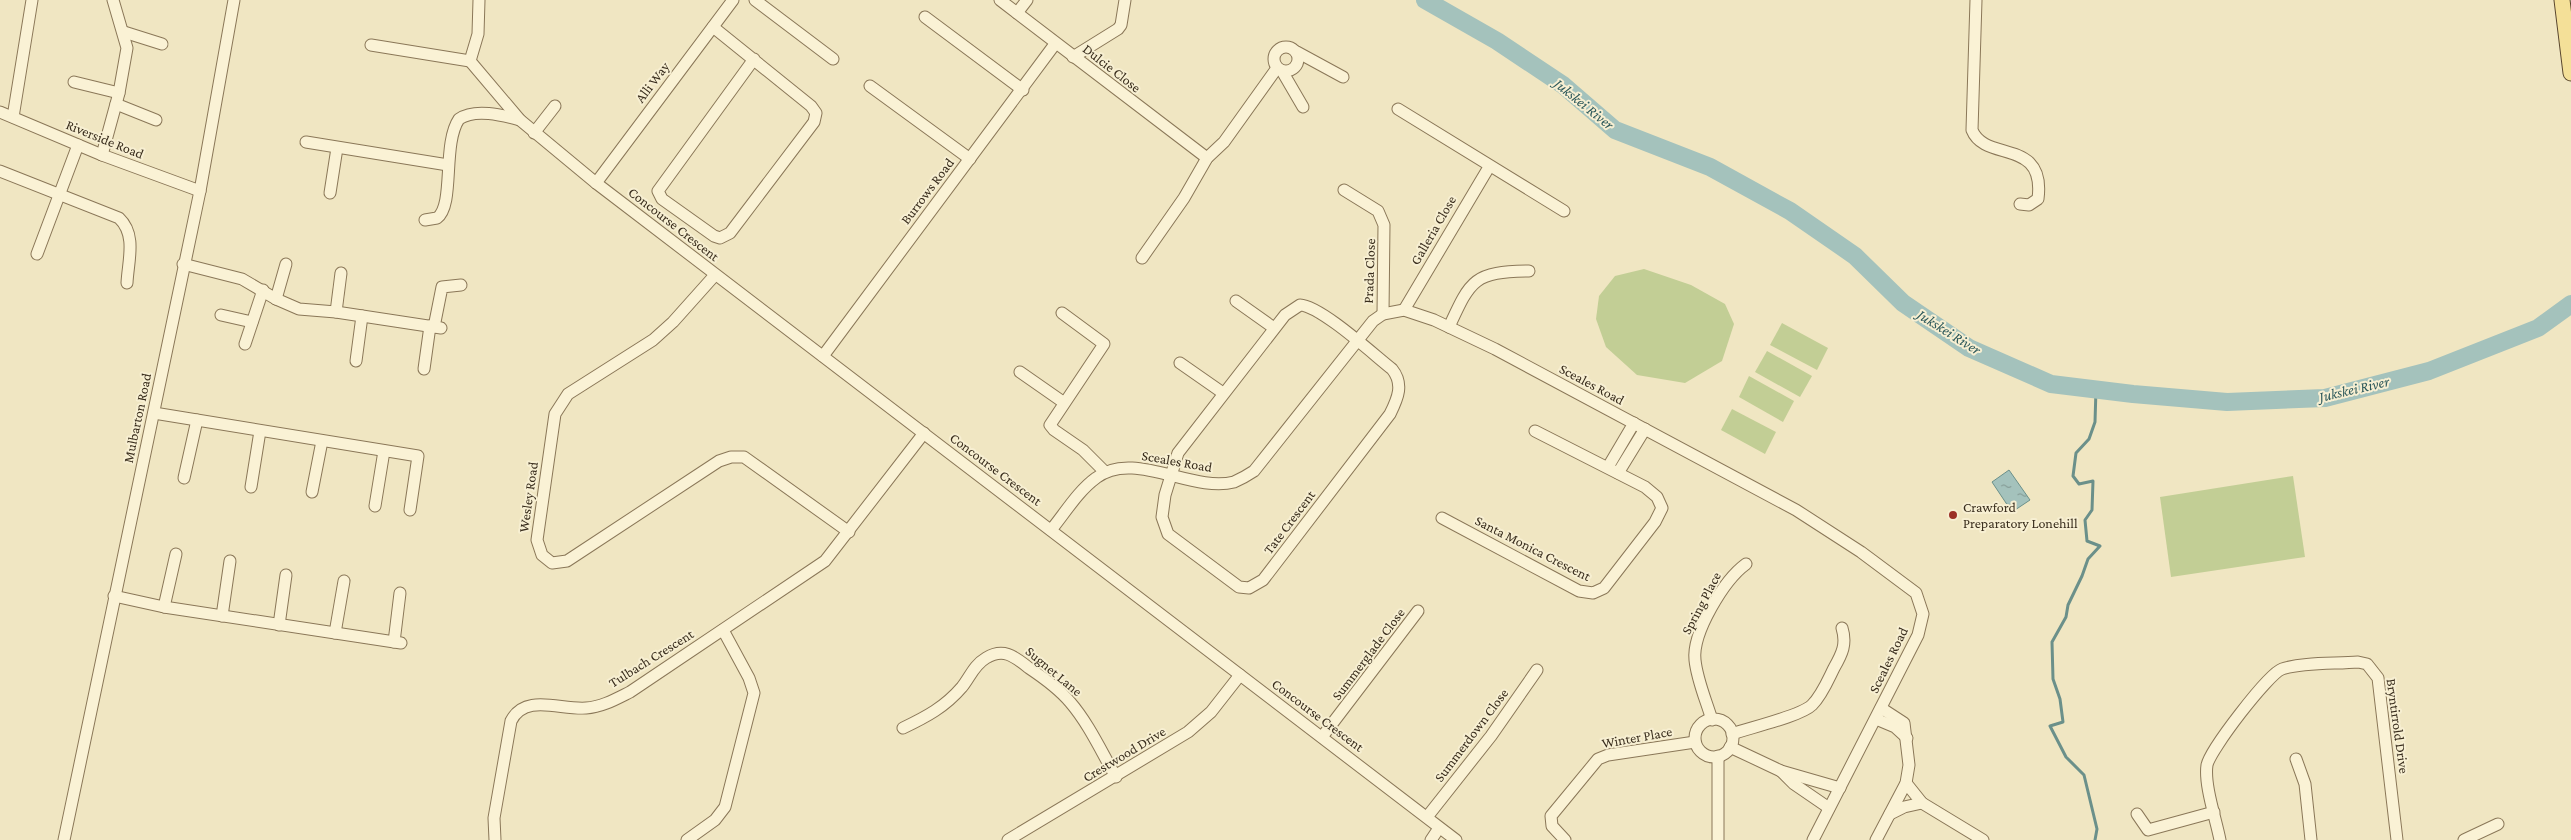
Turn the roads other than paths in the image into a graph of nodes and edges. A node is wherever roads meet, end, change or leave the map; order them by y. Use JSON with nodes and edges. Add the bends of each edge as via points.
{"nodes":[{"id":1,"x":32,"y":0,"type":"edge"},
{"id":2,"x":113,"y":0,"type":"edge"},
{"id":3,"x":234,"y":0,"type":"edge"},
{"id":4,"x":479,"y":0,"type":"edge"},
{"id":5,"x":733,"y":0,"type":"edge"},
{"id":6,"x":755,"y":0,"type":"edge"},
{"id":7,"x":1000,"y":0,"type":"edge"},
{"id":8,"x":1027,"y":0,"type":"edge"},
{"id":9,"x":1125,"y":0,"type":"edge"},
{"id":10,"x":1976,"y":0,"type":"edge"},
{"id":11,"x":2562,"y":0,"type":"edge"},
{"id":12,"x":1017,"y":13,"type":"junction"},
{"id":13,"x":925,"y":17,"type":"dead end"},
{"id":14,"x":713,"y":28,"type":"junction"},
{"id":15,"x":124,"y":32,"type":"junction"},
{"id":16,"x":162,"y":44,"type":"dead end"},
{"id":17,"x":1055,"y":44,"type":"junction"},
{"id":18,"x":371,"y":45,"type":"dead end"},
{"id":19,"x":1297,"y":52,"type":"junction"},
{"id":20,"x":1072,"y":57,"type":"junction"},
{"id":21,"x":754,"y":59,"type":"junction"},
{"id":22,"x":833,"y":59,"type":"dead end"},
{"id":23,"x":470,"y":61,"type":"junction"},
{"id":24,"x":1280,"y":70,"type":"junction"},
{"id":25,"x":2571,"y":74,"type":"edge"},
{"id":26,"x":1343,"y":77,"type":"dead end"},
{"id":27,"x":74,"y":82,"type":"dead end"},
{"id":28,"x":870,"y":86,"type":"dead end"},
{"id":29,"x":1023,"y":90,"type":"junction"},
{"id":30,"x":118,"y":99,"type":"junction"},
{"id":31,"x":555,"y":106,"type":"dead end"},
{"id":32,"x":1303,"y":107,"type":"dead end"},
{"id":33,"x":1398,"y":109,"type":"dead end"},
{"id":34,"x":0,"y":112,"type":"edge"},
{"id":35,"x":13,"y":117,"type":"junction"},
{"id":36,"x":156,"y":120,"type":"dead end"},
{"id":37,"x":520,"y":120,"type":"junction"},
{"id":38,"x":534,"y":133,"type":"junction"},
{"id":39,"x":306,"y":142,"type":"dead end"},
{"id":40,"x":78,"y":145,"type":"junction"},
{"id":41,"x":337,"y":148,"type":"junction"},
{"id":42,"x":102,"y":155,"type":"junction"},
{"id":43,"x":1207,"y":158,"type":"junction"},
{"id":44,"x":970,"y":159,"type":"junction"},
{"id":45,"x":448,"y":165,"type":"junction"},
{"id":46,"x":1489,"y":167,"type":"junction"},
{"id":47,"x":0,"y":172,"type":"edge"},
{"id":48,"x":596,"y":183,"type":"junction"},
{"id":49,"x":1344,"y":190,"type":"dead end"},
{"id":50,"x":200,"y":191,"type":"junction"},
{"id":51,"x":330,"y":193,"type":"dead end"},
{"id":52,"x":60,"y":194,"type":"junction"},
{"id":53,"x":2020,"y":204,"type":"dead end"},
{"id":54,"x":1564,"y":212,"type":"dead end"},
{"id":55,"x":425,"y":220,"type":"dead end"},
{"id":56,"x":37,"y":254,"type":"dead end"},
{"id":57,"x":1142,"y":258,"type":"dead end"},
{"id":58,"x":183,"y":264,"type":"junction"},
{"id":59,"x":286,"y":264,"type":"dead end"},
{"id":60,"x":1529,"y":272,"type":"dead end"},
{"id":61,"x":341,"y":273,"type":"dead end"},
{"id":62,"x":715,"y":275,"type":"junction"},
{"id":63,"x":126,"y":283,"type":"dead end"},
{"id":64,"x":461,"y":285,"type":"dead end"},
{"id":65,"x":263,"y":290,"type":"junction"},
{"id":66,"x":276,"y":299,"type":"junction"},
{"id":67,"x":1236,"y":301,"type":"dead end"},
{"id":68,"x":1404,"y":310,"type":"junction"},
{"id":69,"x":336,"y":312,"type":"junction"},
{"id":70,"x":1062,"y":312,"type":"dead end"},
{"id":71,"x":1383,"y":314,"type":"junction"},
{"id":72,"x":222,"y":315,"type":"dead end"},
{"id":73,"x":362,"y":316,"type":"junction"},
{"id":74,"x":252,"y":322,"type":"junction"},
{"id":75,"x":435,"y":327,"type":"junction"},
{"id":76,"x":1449,"y":327,"type":"junction"},
{"id":77,"x":1274,"y":328,"type":"junction"},
{"id":78,"x":1358,"y":342,"type":"junction"},
{"id":79,"x":246,"y":344,"type":"dead end"},
{"id":80,"x":823,"y":356,"type":"junction"},
{"id":81,"x":356,"y":361,"type":"dead end"},
{"id":82,"x":1180,"y":362,"type":"dead end"},
{"id":83,"x":424,"y":369,"type":"dead end"},
{"id":84,"x":1020,"y":372,"type":"dead end"},
{"id":85,"x":1223,"y":393,"type":"junction"},
{"id":86,"x":1063,"y":402,"type":"junction"},
{"id":87,"x":154,"y":413,"type":"junction"},
{"id":88,"x":197,"y":420,"type":"junction"},
{"id":89,"x":1634,"y":423,"type":"junction"},
{"id":90,"x":1645,"y":429,"type":"junction"},
{"id":91,"x":260,"y":431,"type":"junction"},
{"id":92,"x":1535,"y":431,"type":"dead end"},
{"id":93,"x":924,"y":433,"type":"junction"},
{"id":94,"x":322,"y":441,"type":"junction"},
{"id":95,"x":384,"y":451,"type":"junction"},
{"id":96,"x":1613,"y":470,"type":"junction"},
{"id":97,"x":1105,"y":472,"type":"junction"},
{"id":98,"x":1172,"y":476,"type":"junction"},
{"id":99,"x":184,"y":478,"type":"dead end"},
{"id":100,"x":251,"y":486,"type":"dead end"},
{"id":101,"x":312,"y":492,"type":"dead end"},
{"id":102,"x":375,"y":506,"type":"dead end"},
{"id":103,"x":410,"y":510,"type":"dead end"},
{"id":104,"x":1442,"y":518,"type":"dead end"},
{"id":105,"x":1051,"y":530,"type":"junction"},
{"id":106,"x":849,"y":532,"type":"junction"},
{"id":107,"x":176,"y":554,"type":"dead end"},
{"id":108,"x":230,"y":561,"type":"dead end"},
{"id":109,"x":1746,"y":564,"type":"dead end"},
{"id":110,"x":286,"y":575,"type":"dead end"},
{"id":111,"x":344,"y":581,"type":"dead end"},
{"id":112,"x":400,"y":594,"type":"dead end"},
{"id":113,"x":114,"y":596,"type":"junction"},
{"id":114,"x":164,"y":607,"type":"junction"},
{"id":115,"x":1418,"y":611,"type":"dead end"},
{"id":116,"x":222,"y":616,"type":"junction"},
{"id":117,"x":279,"y":625,"type":"junction"},
{"id":118,"x":1842,"y":628,"type":"dead end"},
{"id":119,"x":723,"y":630,"type":"junction"},
{"id":120,"x":335,"y":633,"type":"junction"},
{"id":121,"x":1537,"y":670,"type":"dead end"},
{"id":122,"x":1240,"y":675,"type":"junction"},
{"id":123,"x":1879,"y":714,"type":"junction"},
{"id":124,"x":1712,"y":720,"type":"junction"},
{"id":125,"x":903,"y":728,"type":"dead end"},
{"id":126,"x":1732,"y":734,"type":"junction"},
{"id":127,"x":1322,"y":737,"type":"junction"},
{"id":128,"x":1695,"y":742,"type":"junction"},
{"id":129,"x":1730,"y":747,"type":"junction"},
{"id":130,"x":1718,"y":756,"type":"junction"},
{"id":131,"x":2296,"y":759,"type":"dead end"},
{"id":132,"x":1781,"y":771,"type":"junction"},
{"id":133,"x":1116,"y":777,"type":"junction"},
{"id":134,"x":1906,"y":783,"type":"junction"},
{"id":135,"x":1840,"y":788,"type":"junction"},
{"id":136,"x":1922,"y":803,"type":"junction"},
{"id":137,"x":1829,"y":808,"type":"junction"},
{"id":138,"x":2214,"y":812,"type":"junction"},
{"id":139,"x":1890,"y":814,"type":"junction"},
{"id":140,"x":2138,"y":814,"type":"dead end"},
{"id":141,"x":1427,"y":817,"type":"junction"},
{"id":142,"x":2498,"y":824,"type":"dead end"},
{"id":143,"x":1440,"y":828,"type":"junction"},
{"id":144,"x":2148,"y":830,"type":"junction"},
{"id":145,"x":64,"y":840,"type":"edge"},
{"id":146,"x":495,"y":840,"type":"edge"},
{"id":147,"x":687,"y":840,"type":"edge"},
{"id":148,"x":1008,"y":840,"type":"edge"},
{"id":149,"x":1431,"y":840,"type":"edge"},
{"id":150,"x":1456,"y":840,"type":"edge"},
{"id":151,"x":1565,"y":840,"type":"edge"},
{"id":152,"x":1718,"y":840,"type":"edge"},
{"id":153,"x":1813,"y":840,"type":"edge"},
{"id":154,"x":1876,"y":840,"type":"edge"},
{"id":155,"x":1983,"y":840,"type":"edge"},
{"id":156,"x":2154,"y":840,"type":"edge"},
{"id":157,"x":2220,"y":840,"type":"edge"},
{"id":158,"x":2311,"y":840,"type":"edge"},
{"id":159,"x":2397,"y":840,"type":"edge"},
{"id":160,"x":2464,"y":840,"type":"edge"}],
"edges":[{"from":1,"to":35,"type":"street"},
{"from":2,"to":15,"type":"street"},
{"from":3,"to":50,"type":"street","name":"Mulbarton Road"},
{"from":4,"to":23,"type":"street","via":[[478,34]]},
{"from":5,"to":14,"type":"street","name":"Alli Way"},
{"from":6,"to":22,"type":"street"},
{"from":7,"to":12,"type":"street","name":"Dulcie Close"},
{"from":8,"to":12,"type":"street"},
{"from":9,"to":20,"type":"street","via":[[1121,26]]},
{"from":10,"to":53,"type":"street","via":[[1972,130],[1985,143],[2018,156],[2038,174],[2038,199],[2029,205]]},
{"from":11,"to":25,"type":"main road"},
{"from":12,"to":17,"type":"street","name":"Dulcie Close"},
{"from":13,"to":29,"type":"street"},
{"from":14,"to":21,"type":"street"},
{"from":14,"to":48,"type":"street","name":"Alli Way"},
{"from":15,"to":16,"type":"street"},
{"from":15,"to":30,"type":"street","via":[[127,48]]},
{"from":17,"to":20,"type":"street","name":"Dulcie Close"},
{"from":17,"to":29,"type":"street","name":"Burrows Road"},
{"from":18,"to":23,"type":"street"},
{"from":19,"to":24,"type":"street","via":[[1297,64],[1293,69]]},
{"from":19,"to":24,"type":"street","via":[[1288,46],[1277,49],[1273,59]]},
{"from":19,"to":26,"type":"street"},
{"from":20,"to":43,"type":"street","name":"Dulcie Close"},
{"from":21,"to":21,"type":"street","via":[[810,106],[816,116],[730,233],[720,238],[662,200],[658,191]]},
{"from":23,"to":37,"type":"street","name":"Concourse Crescent"},
{"from":24,"to":32,"type":"street"},
{"from":24,"to":43,"type":"street","via":[[1224,142]]},
{"from":27,"to":30,"type":"street"},
{"from":28,"to":44,"type":"street"},
{"from":29,"to":44,"type":"street","name":"Burrows Road"},
{"from":30,"to":36,"type":"street"},
{"from":30,"to":42,"type":"street"},
{"from":31,"to":38,"type":"street"},
{"from":33,"to":46,"type":"street"},
{"from":34,"to":35,"type":"street","name":"Riverside Road"},
{"from":35,"to":40,"type":"street","name":"Riverside Road"},
{"from":37,"to":38,"type":"street","name":"Concourse Crescent"},
{"from":37,"to":45,"type":"street","via":[[502,115],[471,114],[461,118],[454,128]]},
{"from":38,"to":48,"type":"street","name":"Concourse Crescent"},
{"from":39,"to":41,"type":"street"},
{"from":40,"to":42,"type":"street","name":"Riverside Road"},
{"from":40,"to":52,"type":"street"},
{"from":41,"to":45,"type":"street"},
{"from":41,"to":51,"type":"street"},
{"from":42,"to":50,"type":"street","name":"Riverside Road"},
{"from":43,"to":57,"type":"street","via":[[1184,198]]},
{"from":44,"to":80,"type":"street","name":"Burrows Road"},
{"from":45,"to":55,"type":"street","via":[[444,209],[437,218]]},
{"from":46,"to":54,"type":"street"},
{"from":46,"to":68,"type":"street","name":"Galleria Close"},
{"from":47,"to":52,"type":"street"},
{"from":48,"to":62,"type":"street","name":"Concourse Crescent"},
{"from":49,"to":71,"type":"street","name":"Prada Close","via":[[1378,211],[1384,225]]},
{"from":50,"to":58,"type":"street","name":"Mulbarton Road"},
{"from":52,"to":56,"type":"street"},
{"from":52,"to":63,"type":"street","via":[[112,213],[124,222],[130,236]]},
{"from":58,"to":65,"type":"street","via":[[242,279]]},
{"from":58,"to":87,"type":"street","name":"Mulbarton Road"},
{"from":59,"to":66,"type":"street"},
{"from":60,"to":76,"type":"street","via":[[1500,272],[1484,276],[1468,289]]},
{"from":61,"to":69,"type":"street"},
{"from":62,"to":80,"type":"street","name":"Concourse Crescent"},
{"from":62,"to":106,"type":"street","name":"Wesley Road","via":[[674,322],[653,340],[568,394],[560,403],[555,414],[538,540],[542,555],[552,562],[567,561],[719,461],[731,457],[744,457]]},
{"from":64,"to":75,"type":"street","via":[[442,286]]},
{"from":65,"to":66,"type":"street"},
{"from":65,"to":74,"type":"street"},
{"from":66,"to":69,"type":"street","via":[[299,309]]},
{"from":67,"to":77,"type":"street"},
{"from":68,"to":71,"type":"street","name":"Sceales Road"},
{"from":68,"to":76,"type":"street","name":"Sceales Road"},
{"from":69,"to":73,"type":"street"},
{"from":70,"to":86,"type":"street","via":[[1104,344]]},
{"from":71,"to":78,"type":"street","name":"Sceales Road","via":[[1369,325]]},
{"from":72,"to":74,"type":"street"},
{"from":73,"to":75,"type":"street"},
{"from":73,"to":81,"type":"street"},
{"from":74,"to":79,"type":"street"},
{"from":75,"to":83,"type":"street"},
{"from":76,"to":89,"type":"street","name":"Sceales Road"},
{"from":77,"to":78,"type":"street","via":[[1289,311],[1306,306],[1327,317]]},
{"from":77,"to":85,"type":"street"},
{"from":78,"to":98,"type":"street","name":"Sceales Road","via":[[1254,471],[1234,482],[1214,484]]},
{"from":78,"to":98,"type":"street","name":"Tate Crescent","via":[[1397,376],[1399,392],[1396,402],[1296,538],[1256,586],[1235,586],[1168,534],[1162,517]]},
{"from":80,"to":93,"type":"street","name":"Concourse Crescent"},
{"from":82,"to":85,"type":"street"},
{"from":84,"to":86,"type":"street"},
{"from":85,"to":98,"type":"street","via":[[1178,453]]},
{"from":86,"to":97,"type":"street","via":[[1050,421],[1051,427],[1083,450]]},
{"from":87,"to":88,"type":"street"},
{"from":87,"to":113,"type":"street","name":"Mulbarton Road"},
{"from":88,"to":91,"type":"street"},
{"from":88,"to":99,"type":"street"},
{"from":89,"to":90,"type":"street","name":"Sceales Road"},
{"from":89,"to":96,"type":"street"},
{"from":90,"to":96,"type":"street"},
{"from":90,"to":123,"type":"street","name":"Sceales Road","via":[[1796,510],[1916,593],[1922,608],[1922,626]]},
{"from":91,"to":94,"type":"street"},
{"from":91,"to":100,"type":"street"},
{"from":92,"to":96,"type":"street","name":"Santa Monica Crescent"},
{"from":93,"to":105,"type":"street","name":"Concourse Crescent"},
{"from":93,"to":106,"type":"street","name":"Tulbach Crescent"},
{"from":94,"to":95,"type":"street"},
{"from":94,"to":101,"type":"street"},
{"from":95,"to":102,"type":"street"},
{"from":95,"to":103,"type":"street","via":[[418,456]]},
{"from":96,"to":104,"type":"street","name":"Santa Monica Crescent","via":[[1651,491],[1662,508],[1610,582],[1593,593],[1579,591]]},
{"from":97,"to":98,"type":"street","name":"Sceales Road","via":[[1124,468]]},
{"from":97,"to":105,"type":"street","via":[[1088,486]]},
{"from":105,"to":122,"type":"street","name":"Concourse Crescent"},
{"from":106,"to":119,"type":"street","name":"Tulbach Crescent","via":[[825,561]]},
{"from":107,"to":114,"type":"street"},
{"from":108,"to":116,"type":"street"},
{"from":109,"to":124,"type":"street","name":"Spring Place","via":[[1727,582],[1696,642],[1695,661]]},
{"from":110,"to":117,"type":"street"},
{"from":111,"to":120,"type":"street"},
{"from":112,"to":120,"type":"street","via":[[397,643]]},
{"from":113,"to":114,"type":"street"},
{"from":113,"to":145,"type":"street","name":"Mulbarton Road"},
{"from":114,"to":116,"type":"street"},
{"from":115,"to":127,"type":"street","name":"Summerglade Close"},
{"from":116,"to":117,"type":"street"},
{"from":117,"to":120,"type":"street"},
{"from":118,"to":126,"type":"street","via":[[1844,646],[1813,704],[1801,712]]},
{"from":119,"to":146,"type":"street","name":"Tulbach Crescent","via":[[630,692],[603,705],[572,709],[531,704],[515,713],[510,721],[494,818]]},
{"from":119,"to":147,"type":"street","via":[[752,685],[752,704],[725,807],[715,820]]},
{"from":121,"to":141,"type":"street","name":"Summerdown Close","via":[[1491,736]]},
{"from":122,"to":127,"type":"street","name":"Concourse Crescent"},
{"from":122,"to":133,"type":"street","name":"Crestwood Drive","via":[[1198,724]]},
{"from":123,"to":134,"type":"street","via":[[1902,721],[1909,765]]},
{"from":123,"to":135,"type":"street","name":"Sceales Road"},
{"from":124,"to":126,"type":"street","via":[[1728,726]]},
{"from":124,"to":128,"type":"street","via":[[1698,727]]},
{"from":125,"to":133,"type":"street","name":"Sugnet Lane","via":[[946,704],[977,664],[1004,652],[1071,703]]},
{"from":126,"to":129,"type":"street"},
{"from":127,"to":141,"type":"street","name":"Concourse Crescent"},
{"from":128,"to":130,"type":"street","via":[[1706,755]]},
{"from":128,"to":151,"type":"street","name":"Winter Place","via":[[1608,754],[1598,759],[1551,816],[1552,826]]},
{"from":129,"to":130,"type":"street"},
{"from":129,"to":132,"type":"street"},
{"from":130,"to":152,"type":"street"},
{"from":131,"to":158,"type":"street","via":[[2305,784]]},
{"from":132,"to":135,"type":"street"},
{"from":132,"to":137,"type":"street"},
{"from":133,"to":148,"type":"street","name":"Crestwood Drive"},
{"from":134,"to":136,"type":"street"},
{"from":134,"to":139,"type":"street"},
{"from":135,"to":137,"type":"street","name":"Sceales Road"},
{"from":136,"to":139,"type":"street"},
{"from":136,"to":155,"type":"street"},
{"from":137,"to":153,"type":"street","name":"Sceales Road"},
{"from":138,"to":144,"type":"street"},
{"from":138,"to":157,"type":"street","name":"Bryntirrold Drive"},
{"from":138,"to":159,"type":"street","name":"Bryntirrold Drive","via":[[2207,776],[2209,759],[2269,678],[2290,668],[2358,662],[2366,664],[2378,678]]},
{"from":139,"to":154,"type":"street"},
{"from":140,"to":144,"type":"street"},
{"from":141,"to":143,"type":"street","name":"Concourse Crescent"},
{"from":142,"to":160,"type":"street"},
{"from":143,"to":149,"type":"street"},
{"from":143,"to":150,"type":"street","name":"Concourse Crescent"},
{"from":144,"to":156,"type":"street"}]}
